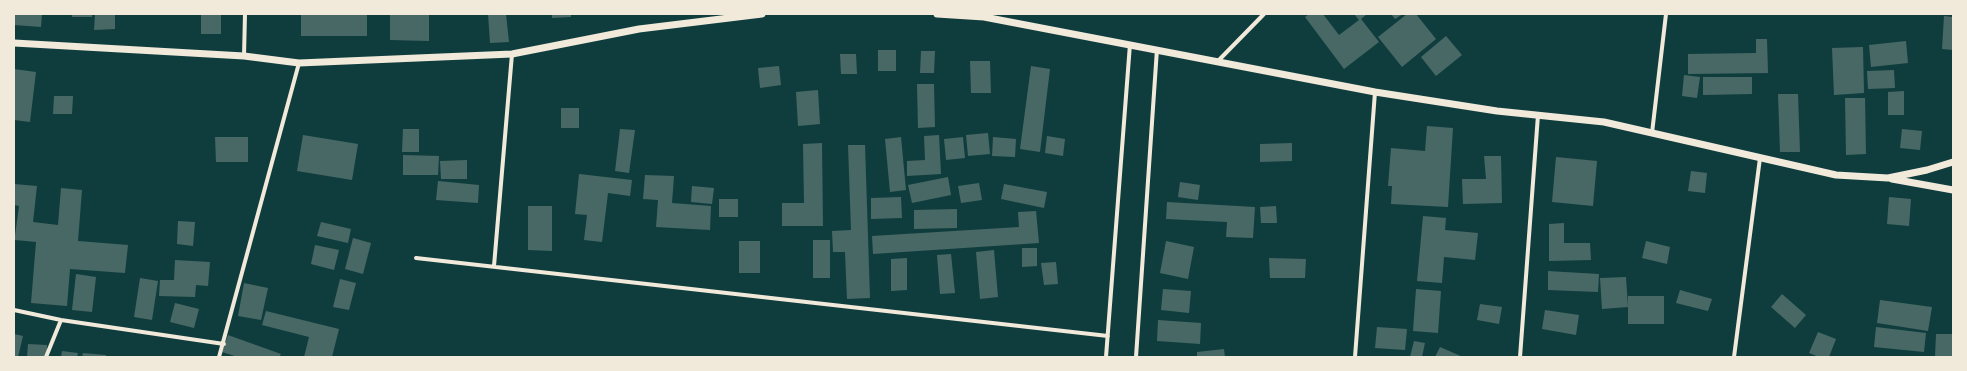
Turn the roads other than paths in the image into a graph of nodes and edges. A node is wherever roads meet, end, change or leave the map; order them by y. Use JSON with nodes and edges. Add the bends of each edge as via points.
{"nodes":[{"id":1,"x":245,"y":14,"type":"edge"},
{"id":2,"x":762,"y":14,"type":"edge"},
{"id":3,"x":937,"y":14,"type":"edge"},
{"id":4,"x":1264,"y":14,"type":"edge"},
{"id":5,"x":1666,"y":14,"type":"edge"},
{"id":6,"x":14,"y":43,"type":"edge"},
{"id":7,"x":1130,"y":44,"type":"junction"},
{"id":8,"x":1157,"y":49,"type":"junction"},
{"id":9,"x":512,"y":54,"type":"junction"},
{"id":10,"x":244,"y":56,"type":"junction"},
{"id":11,"x":1218,"y":61,"type":"junction"},
{"id":12,"x":299,"y":63,"type":"junction"},
{"id":13,"x":1375,"y":92,"type":"junction"},
{"id":14,"x":1538,"y":115,"type":"junction"},
{"id":15,"x":1652,"y":133,"type":"junction"},
{"id":16,"x":1760,"y":158,"type":"junction"},
{"id":17,"x":1953,"y":162,"type":"edge"},
{"id":18,"x":1888,"y":178,"type":"junction"},
{"id":19,"x":1953,"y":190,"type":"edge"},
{"id":20,"x":416,"y":258,"type":"dead end"},
{"id":21,"x":494,"y":266,"type":"junction"},
{"id":22,"x":14,"y":310,"type":"edge"},
{"id":23,"x":61,"y":320,"type":"junction"},
{"id":24,"x":1108,"y":336,"type":"junction"},
{"id":25,"x":224,"y":344,"type":"junction"},
{"id":26,"x":46,"y":357,"type":"edge"},
{"id":27,"x":219,"y":357,"type":"edge"},
{"id":28,"x":1106,"y":357,"type":"edge"},
{"id":29,"x":1136,"y":357,"type":"edge"},
{"id":30,"x":1355,"y":357,"type":"edge"},
{"id":31,"x":1520,"y":357,"type":"edge"},
{"id":32,"x":1734,"y":357,"type":"edge"}],
"edges":[{"from":1,"to":10,"type":"street"},
{"from":2,"to":9,"type":"street","via":[[639,29]]},
{"from":3,"to":7,"type":"street","via":[[984,17]]},
{"from":4,"to":11,"type":"street"},
{"from":5,"to":15,"type":"street"},
{"from":6,"to":10,"type":"street"},
{"from":7,"to":8,"type":"street"},
{"from":7,"to":24,"type":"street"},
{"from":8,"to":11,"type":"street"},
{"from":8,"to":29,"type":"street"},
{"from":9,"to":12,"type":"street"},
{"from":9,"to":21,"type":"street"},
{"from":10,"to":12,"type":"street"},
{"from":11,"to":13,"type":"street"},
{"from":12,"to":25,"type":"street"},
{"from":13,"to":14,"type":"street"},
{"from":13,"to":30,"type":"street"},
{"from":14,"to":15,"type":"street","via":[[1604,122]]},
{"from":14,"to":31,"type":"street"},
{"from":15,"to":16,"type":"street"},
{"from":16,"to":18,"type":"street","via":[[1836,175]]},
{"from":16,"to":32,"type":"street"},
{"from":17,"to":18,"type":"street"},
{"from":18,"to":19,"type":"street"},
{"from":20,"to":21,"type":"street"},
{"from":21,"to":24,"type":"street"},
{"from":22,"to":23,"type":"street"},
{"from":23,"to":25,"type":"street"},
{"from":23,"to":26,"type":"street"},
{"from":24,"to":28,"type":"street"},
{"from":25,"to":27,"type":"street"}]}
